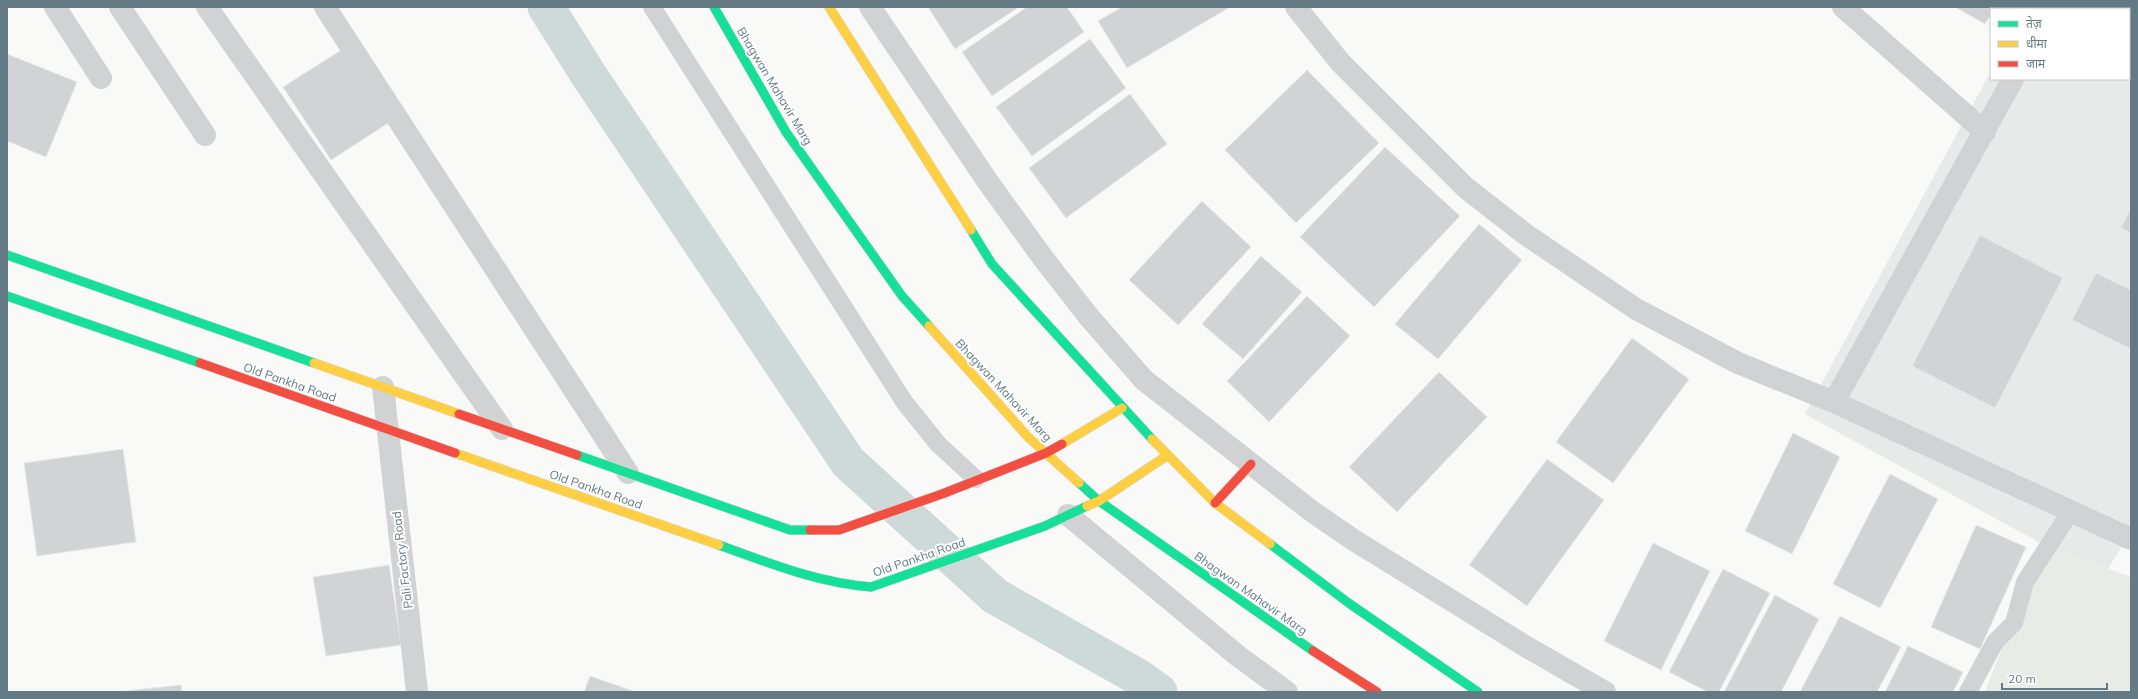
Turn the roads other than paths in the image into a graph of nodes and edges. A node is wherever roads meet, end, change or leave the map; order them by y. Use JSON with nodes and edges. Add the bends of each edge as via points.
{"nodes":[{"id":1,"x":55,"y":7,"type":"edge"},
{"id":2,"x":120,"y":7,"type":"edge"},
{"id":3,"x":207,"y":7,"type":"edge"},
{"id":4,"x":325,"y":7,"type":"edge"},
{"id":5,"x":652,"y":7,"type":"edge"},
{"id":6,"x":714,"y":7,"type":"edge"},
{"id":7,"x":829,"y":7,"type":"edge"},
{"id":8,"x":870,"y":7,"type":"edge"},
{"id":9,"x":1296,"y":7,"type":"edge"},
{"id":10,"x":1843,"y":7,"type":"edge"},
{"id":11,"x":102,"y":78,"type":"dead end"},
{"id":12,"x":2012,"y":80,"type":"edge"},
{"id":13,"x":1985,"y":132,"type":"junction"},
{"id":14,"x":205,"y":135,"type":"dead end"},
{"id":15,"x":7,"y":255,"type":"edge"},
{"id":16,"x":7,"y":296,"type":"edge"},
{"id":17,"x":383,"y":387,"type":"junction"},
{"id":18,"x":1834,"y":402,"type":"junction"},
{"id":19,"x":1122,"y":408,"type":"junction"},
{"id":20,"x":387,"y":429,"type":"junction"},
{"id":21,"x":502,"y":429,"type":"junction"},
{"id":22,"x":1046,"y":453,"type":"junction"},
{"id":23,"x":1168,"y":455,"type":"junction"},
{"id":24,"x":1251,"y":464,"type":"junction"},
{"id":25,"x":628,"y":473,"type":"junction"},
{"id":26,"x":976,"y":479,"type":"junction"},
{"id":27,"x":1099,"y":501,"type":"junction"},
{"id":28,"x":1215,"y":503,"type":"junction"},
{"id":29,"x":2072,"y":511,"type":"junction"},
{"id":30,"x":1068,"y":515,"type":"junction"},
{"id":31,"x":2131,"y":539,"type":"edge"},
{"id":32,"x":417,"y":692,"type":"edge"},
{"id":33,"x":1288,"y":692,"type":"edge"},
{"id":34,"x":1377,"y":692,"type":"edge"},
{"id":35,"x":1478,"y":692,"type":"edge"},
{"id":36,"x":1605,"y":692,"type":"edge"},
{"id":37,"x":1968,"y":692,"type":"edge"}],
"edges":[{"from":1,"to":11,"type":"street"},
{"from":2,"to":14,"type":"street"},
{"from":3,"to":21,"type":"street"},
{"from":4,"to":25,"type":"street"},
{"from":5,"to":26,"type":"lane","via":[[905,403],[938,444]]},
{"from":6,"to":22,"type":"street","name":"Bhagwan Mahavir Marg","via":[[786,132],[902,296],[1028,437]]},
{"from":7,"to":19,"type":"street","via":[[992,264]]},
{"from":8,"to":24,"type":"street","via":[[988,182],[1117,350],[1144,380]]},
{"from":9,"to":18,"type":"street","via":[[1340,62],[1426,150],[1466,188],[1525,234],[1636,309],[1670,328],[1738,363]]},
{"from":10,"to":13,"type":"street"},
{"from":12,"to":13,"type":"street"},
{"from":13,"to":18,"type":"street"},
{"from":15,"to":17,"type":"street","name":"Old Pankha Road"},
{"from":16,"to":20,"type":"street","name":"Old Pankha Road"},
{"from":17,"to":20,"type":"street","name":"Pali Factory Road"},
{"from":17,"to":21,"type":"street","name":"Old Pankha Road"},
{"from":18,"to":29,"type":"street"},
{"from":19,"to":22,"type":"street","name":"Old Pankha Road"},
{"from":19,"to":23,"type":"street"},
{"from":20,"to":30,"type":"street","name":"Old Pankha Road","via":[[810,577],[845,585],[871,587],[1045,526]]},
{"from":20,"to":32,"type":"street","name":"Pali Factory Road"},
{"from":21,"to":25,"type":"street","name":"Old Pankha Road"},
{"from":22,"to":26,"type":"street","name":"Old Pankha Road"},
{"from":22,"to":27,"type":"street","name":"Bhagwan Mahavir Marg"},
{"from":23,"to":27,"type":"street","name":"Old Pankha Road"},
{"from":23,"to":28,"type":"street"},
{"from":24,"to":28,"type":"street"},
{"from":24,"to":36,"type":"street","via":[[1352,539],[1525,646]]},
{"from":25,"to":26,"type":"street","name":"Old Pankha Road","via":[[790,530],[839,530],[942,494]]},
{"from":27,"to":30,"type":"street","name":"Old Pankha Road"},
{"from":27,"to":34,"type":"street","name":"Bhagwan Mahavir Marg","via":[[1323,658]]},
{"from":28,"to":35,"type":"street","via":[[1350,604]]},
{"from":29,"to":31,"type":"street"},
{"from":29,"to":37,"type":"lane","via":[[2024,582],[2014,623],[1995,642]]},
{"from":30,"to":33,"type":"street","via":[[1238,656]]}]}
